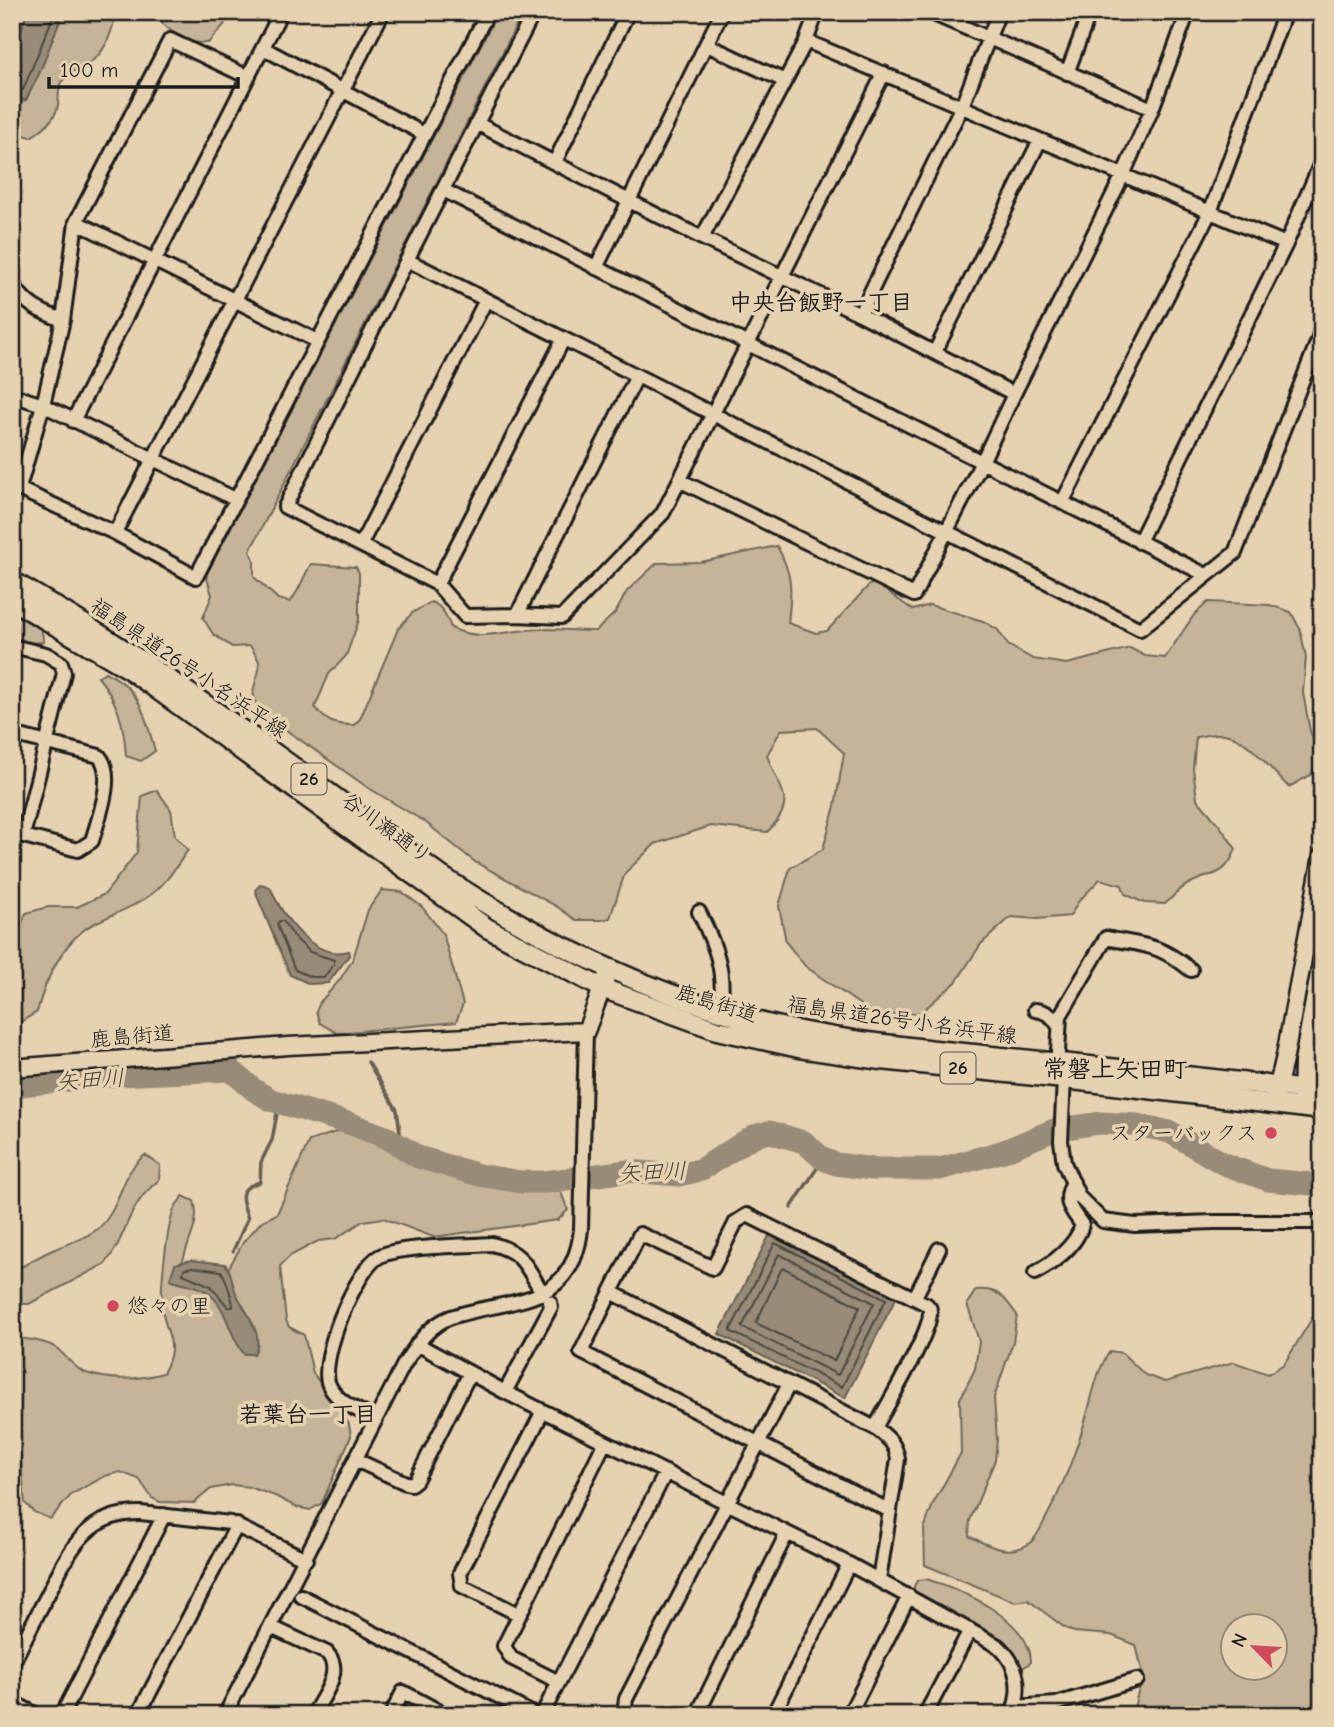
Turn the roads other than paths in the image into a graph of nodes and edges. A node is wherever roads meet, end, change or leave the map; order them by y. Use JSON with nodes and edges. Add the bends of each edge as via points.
{"nodes":[{"id":1,"x":281,"y":12,"type":"edge"},
{"id":2,"x":383,"y":12,"type":"edge"},
{"id":3,"x":488,"y":12,"type":"edge"},
{"id":4,"x":534,"y":12,"type":"edge"},
{"id":5,"x":628,"y":12,"type":"edge"},
{"id":6,"x":722,"y":12,"type":"edge"},
{"id":7,"x":817,"y":12,"type":"edge"},
{"id":8,"x":929,"y":12,"type":"edge"},
{"id":9,"x":999,"y":12,"type":"edge"},
{"id":10,"x":1090,"y":12,"type":"edge"},
{"id":11,"x":1188,"y":12,"type":"edge"},
{"id":12,"x":1285,"y":12,"type":"edge"},
{"id":13,"x":989,"y":39,"type":"junction"},
{"id":14,"x":806,"y":41,"type":"junction"},
{"id":15,"x":706,"y":45,"type":"junction"},
{"id":16,"x":263,"y":48,"type":"junction"},
{"id":17,"x":884,"y":73,"type":"junction"},
{"id":18,"x":1067,"y":73,"type":"junction"},
{"id":19,"x":248,"y":76,"type":"junction"},
{"id":20,"x":785,"y":81,"type":"junction"},
{"id":21,"x":342,"y":90,"type":"junction"},
{"id":22,"x":962,"y":106,"type":"junction"},
{"id":23,"x":1152,"y":109,"type":"junction"},
{"id":24,"x":478,"y":124,"type":"junction"},
{"id":25,"x":424,"y":134,"type":"junction"},
{"id":26,"x":1040,"y":140,"type":"junction"},
{"id":27,"x":1322,"y":160,"type":"edge"},
{"id":28,"x":555,"y":162,"type":"junction"},
{"id":29,"x":1123,"y":175,"type":"junction"},
{"id":30,"x":1319,"y":178,"type":"edge"},
{"id":31,"x":443,"y":190,"type":"junction"},
{"id":32,"x":629,"y":201,"type":"junction"},
{"id":33,"x":1210,"y":212,"type":"junction"},
{"id":34,"x":76,"y":222,"type":"junction"},
{"id":35,"x":702,"y":238,"type":"junction"},
{"id":36,"x":1286,"y":244,"type":"junction"},
{"id":37,"x":155,"y":260,"type":"junction"},
{"id":38,"x":407,"y":260,"type":"junction"},
{"id":39,"x":596,"y":268,"type":"junction"},
{"id":40,"x":782,"y":276,"type":"junction"},
{"id":41,"x":12,"y":283,"type":"edge"},
{"id":42,"x":486,"y":300,"type":"junction"},
{"id":43,"x":234,"y":301,"type":"junction"},
{"id":44,"x":860,"y":314,"type":"junction"},
{"id":45,"x":63,"y":320,"type":"junction"},
{"id":46,"x":1322,"y":324,"type":"edge"},
{"id":47,"x":563,"y":340,"type":"junction"},
{"id":48,"x":317,"y":341,"type":"junction"},
{"id":49,"x":748,"y":344,"type":"junction"},
{"id":50,"x":935,"y":352,"type":"junction"},
{"id":51,"x":637,"y":376,"type":"junction"},
{"id":52,"x":1014,"y":394,"type":"junction"},
{"id":53,"x":12,"y":395,"type":"edge"},
{"id":54,"x":43,"y":405,"type":"junction"},
{"id":55,"x":713,"y":416,"type":"junction"},
{"id":56,"x":73,"y":421,"type":"junction"},
{"id":57,"x":153,"y":460,"type":"junction"},
{"id":58,"x":982,"y":462,"type":"junction"},
{"id":59,"x":681,"y":481,"type":"junction"},
{"id":60,"x":16,"y":487,"type":"edge"},
{"id":61,"x":235,"y":499,"type":"junction"},
{"id":62,"x":1062,"y":503,"type":"junction"},
{"id":63,"x":946,"y":531,"type":"junction"},
{"id":64,"x":115,"y":533,"type":"junction"},
{"id":65,"x":1139,"y":542,"type":"junction"},
{"id":66,"x":361,"y":544,"type":"junction"},
{"id":67,"x":1206,"y":575,"type":"junction"},
{"id":68,"x":12,"y":581,"type":"edge"},
{"id":69,"x":437,"y":584,"type":"junction"},
{"id":70,"x":12,"y":600,"type":"edge"},
{"id":71,"x":517,"y":615,"type":"junction"},
{"id":72,"x":12,"y":646,"type":"edge"},
{"id":73,"x":12,"y":734,"type":"edge"},
{"id":74,"x":46,"y":743,"type":"junction"},
{"id":75,"x":18,"y":834,"type":"edge"},
{"id":76,"x":1322,"y":856,"type":"edge"},
{"id":77,"x":699,"y":912,"type":"dead end"},
{"id":78,"x":1111,"y":934,"type":"dead end"},
{"id":79,"x":1126,"y":941,"type":"junction"},
{"id":80,"x":1091,"y":946,"type":"dead end"},
{"id":81,"x":1322,"y":958,"type":"edge"},
{"id":82,"x":1089,"y":967,"type":"junction"},
{"id":83,"x":609,"y":970,"type":"junction"},
{"id":84,"x":1191,"y":970,"type":"dead end"},
{"id":85,"x":602,"y":988,"type":"junction"},
{"id":86,"x":1062,"y":997,"type":"dead end"},
{"id":87,"x":1035,"y":1010,"type":"dead end"},
{"id":88,"x":720,"y":1011,"type":"junction"},
{"id":89,"x":1059,"y":1021,"type":"junction"},
{"id":90,"x":586,"y":1031,"type":"junction"},
{"id":91,"x":1058,"y":1052,"type":"dead end"},
{"id":92,"x":12,"y":1068,"type":"edge"},
{"id":93,"x":1064,"y":1079,"type":"junction"},
{"id":94,"x":1322,"y":1092,"type":"edge"},
{"id":95,"x":1275,"y":1096,"type":"junction"},
{"id":96,"x":1302,"y":1099,"type":"junction"},
{"id":97,"x":1322,"y":1110,"type":"edge"},
{"id":98,"x":1073,"y":1182,"type":"junction"},
{"id":99,"x":1322,"y":1222,"type":"edge"},
{"id":100,"x":939,"y":1249,"type":"dead end"},
{"id":101,"x":1035,"y":1273,"type":"dead end"},
{"id":102,"x":611,"y":1292,"type":"junction"},
{"id":103,"x":915,"y":1297,"type":"junction"},
{"id":104,"x":546,"y":1298,"type":"junction"},
{"id":105,"x":417,"y":1344,"type":"junction"},
{"id":106,"x":470,"y":1373,"type":"junction"},
{"id":107,"x":789,"y":1384,"type":"junction"},
{"id":108,"x":505,"y":1392,"type":"junction"},
{"id":109,"x":543,"y":1411,"type":"junction"},
{"id":110,"x":376,"y":1419,"type":"junction"},
{"id":111,"x":875,"y":1428,"type":"junction"},
{"id":112,"x":605,"y":1442,"type":"junction"},
{"id":113,"x":759,"y":1443,"type":"junction"},
{"id":114,"x":356,"y":1460,"type":"junction"},
{"id":115,"x":666,"y":1472,"type":"junction"},
{"id":116,"x":727,"y":1503,"type":"junction"},
{"id":117,"x":890,"y":1511,"type":"junction"},
{"id":118,"x":164,"y":1516,"type":"junction"},
{"id":119,"x":237,"y":1525,"type":"junction"},
{"id":120,"x":788,"y":1533,"type":"junction"},
{"id":121,"x":306,"y":1559,"type":"junction"},
{"id":122,"x":849,"y":1564,"type":"junction"},
{"id":123,"x":879,"y":1580,"type":"junction"},
{"id":124,"x":301,"y":1596,"type":"dead end"},
{"id":125,"x":909,"y":1596,"type":"junction"},
{"id":126,"x":518,"y":1614,"type":"junction"},
{"id":127,"x":271,"y":1627,"type":"junction"},
{"id":128,"x":970,"y":1630,"type":"junction"},
{"id":129,"x":12,"y":1664,"type":"edge"},
{"id":130,"x":1137,"y":1680,"type":"dead end"},
{"id":131,"x":559,"y":1682,"type":"junction"},
{"id":132,"x":12,"y":1702,"type":"edge"},
{"id":133,"x":1013,"y":1711,"type":"edge"},
{"id":134,"x":37,"y":1715,"type":"edge"},
{"id":135,"x":62,"y":1715,"type":"edge"},
{"id":136,"x":138,"y":1715,"type":"edge"},
{"id":137,"x":225,"y":1715,"type":"edge"},
{"id":138,"x":313,"y":1715,"type":"edge"},
{"id":139,"x":391,"y":1715,"type":"edge"},
{"id":140,"x":446,"y":1715,"type":"edge"},
{"id":141,"x":535,"y":1715,"type":"edge"},
{"id":142,"x":542,"y":1715,"type":"edge"},
{"id":143,"x":627,"y":1715,"type":"edge"},
{"id":144,"x":697,"y":1715,"type":"edge"},
{"id":145,"x":773,"y":1715,"type":"edge"},
{"id":146,"x":849,"y":1715,"type":"edge"},
{"id":147,"x":925,"y":1715,"type":"edge"}],
"edges":[{"from":1,"to":16,"type":"street"},
{"from":2,"to":21,"type":"street"},
{"from":3,"to":25,"type":"street"},
{"from":4,"to":24,"type":"street"},
{"from":5,"to":28,"type":"street"},
{"from":6,"to":15,"type":"street"},
{"from":7,"to":14,"type":"street"},
{"from":8,"to":13,"type":"street"},
{"from":9,"to":13,"type":"street"},
{"from":10,"to":18,"type":"street"},
{"from":11,"to":23,"type":"street"},
{"from":12,"to":33,"type":"street"},
{"from":13,"to":18,"type":"street"},
{"from":13,"to":22,"type":"street"},
{"from":14,"to":17,"type":"street"},
{"from":14,"to":20,"type":"street"},
{"from":15,"to":20,"type":"street"},
{"from":15,"to":32,"type":"street"},
{"from":16,"to":19,"type":"street"},
{"from":16,"to":21,"type":"street"},
{"from":17,"to":22,"type":"street"},
{"from":17,"to":40,"type":"street"},
{"from":18,"to":23,"type":"street"},
{"from":19,"to":34,"type":"street","via":[[170,40]]},
{"from":19,"to":37,"type":"street"},
{"from":20,"to":35,"type":"street"},
{"from":21,"to":25,"type":"street"},
{"from":21,"to":43,"type":"street"},
{"from":22,"to":26,"type":"street"},
{"from":22,"to":44,"type":"street"},
{"from":23,"to":29,"type":"street"},
{"from":24,"to":28,"type":"street"},
{"from":24,"to":31,"type":"street"},
{"from":25,"to":48,"type":"street"},
{"from":26,"to":29,"type":"street"},
{"from":26,"to":50,"type":"street"},
{"from":27,"to":30,"type":"street"},
{"from":28,"to":32,"type":"street"},
{"from":29,"to":33,"type":"street"},
{"from":29,"to":52,"type":"street"},
{"from":30,"to":36,"type":"street"},
{"from":31,"to":38,"type":"street"},
{"from":31,"to":39,"type":"street"},
{"from":32,"to":35,"type":"street"},
{"from":32,"to":39,"type":"street"},
{"from":33,"to":36,"type":"street"},
{"from":33,"to":62,"type":"street"},
{"from":34,"to":37,"type":"street"},
{"from":34,"to":45,"type":"street"},
{"from":35,"to":40,"type":"street"},
{"from":36,"to":65,"type":"street"},
{"from":37,"to":43,"type":"street"},
{"from":37,"to":56,"type":"street"},
{"from":38,"to":42,"type":"street"},
{"from":38,"to":66,"type":"street","via":[[285,507]]},
{"from":39,"to":49,"type":"street"},
{"from":40,"to":44,"type":"street"},
{"from":40,"to":49,"type":"street"},
{"from":41,"to":45,"type":"street","via":[[36,310]]},
{"from":42,"to":47,"type":"street"},
{"from":42,"to":66,"type":"street"},
{"from":43,"to":48,"type":"street"},
{"from":43,"to":57,"type":"street"},
{"from":44,"to":50,"type":"street"},
{"from":45,"to":54,"type":"street"},
{"from":46,"to":67,"type":"street","via":[[1235,553]]},
{"from":47,"to":51,"type":"street"},
{"from":47,"to":69,"type":"street"},
{"from":48,"to":61,"type":"street"},
{"from":49,"to":55,"type":"street"},
{"from":49,"to":58,"type":"street"},
{"from":50,"to":52,"type":"street"},
{"from":51,"to":55,"type":"street"},
{"from":51,"to":71,"type":"street"},
{"from":52,"to":58,"type":"street"},
{"from":53,"to":54,"type":"street"},
{"from":54,"to":56,"type":"street"},
{"from":54,"to":60,"type":"street"},
{"from":55,"to":59,"type":"street"},
{"from":55,"to":63,"type":"street"},
{"from":56,"to":57,"type":"street"},
{"from":57,"to":61,"type":"street"},
{"from":57,"to":64,"type":"street"},
{"from":58,"to":62,"type":"street"},
{"from":58,"to":63,"type":"street"},
{"from":59,"to":63,"type":"street","via":[[914,595]]},
{"from":59,"to":71,"type":"street","via":[[663,513],[562,617]]},
{"from":60,"to":64,"type":"street"},
{"from":61,"to":64,"type":"street","via":[[196,577]]},
{"from":62,"to":65,"type":"street"},
{"from":63,"to":67,"type":"street","via":[[1140,629]]},
{"from":65,"to":67,"type":"street"},
{"from":66,"to":69,"type":"street"},
{"from":68,"to":83,"type":"main road","name":"福島県道26号小名浜平線","number":"26","via":[[207,704],[467,893]]},
{"from":69,"to":71,"type":"street","via":[[465,617]]},
{"from":70,"to":85,"type":"main road","name":"谷川瀬通り","number":"26","via":[[126,667],[487,928]]},
{"from":72,"to":74,"type":"street","via":[[46,654],[61,663],[64,673]]},
{"from":73,"to":74,"type":"street"},
{"from":74,"to":75,"type":"street"},
{"from":74,"to":75,"type":"street","via":[[104,761],[107,787],[92,841],[78,850]]},
{"from":76,"to":95,"type":"street"},
{"from":77,"to":88,"type":"street","via":[[719,956]]},
{"from":78,"to":79,"type":"street"},
{"from":79,"to":82,"type":"street","via":[[1104,940]]},
{"from":79,"to":84,"type":"street","via":[[1164,951]]},
{"from":80,"to":82,"type":"street"},
{"from":81,"to":96,"type":"street","via":[[1303,1062]]},
{"from":82,"to":89,"type":"street"},
{"from":83,"to":85,"type":"street"},
{"from":83,"to":88,"type":"main road","name":"福島県道26号小名浜平線","number":"26"},
{"from":85,"to":90,"type":"street"},
{"from":85,"to":93,"type":"main road","name":"鹿島街道","number":"26","via":[[717,1030],[799,1048]]},
{"from":86,"to":89,"type":"street"},
{"from":87,"to":89,"type":"street"},
{"from":88,"to":95,"type":"main road","name":"福島県道26号小名浜平線","number":"26","via":[[800,1031],[881,1044]]},
{"from":89,"to":91,"type":"street"},
{"from":90,"to":92,"type":"street","name":"鹿島街道","via":[[288,1046]]},
{"from":90,"to":104,"type":"street","via":[[580,1240],[571,1266]]},
{"from":93,"to":95,"type":"main road","name":"鹿島街道","number":"26"},
{"from":93,"to":98,"type":"street","via":[[1061,1141]]},
{"from":94,"to":96,"type":"main road","name":"福島県道26号小名浜平線","number":"26"},
{"from":95,"to":96,"type":"main road","name":"福島県道26号小名浜平線","number":"26"},
{"from":96,"to":97,"type":"main road","number":"26"},
{"from":98,"to":99,"type":"street","via":[[1079,1197],[1103,1222]]},
{"from":98,"to":101,"type":"street","via":[[1067,1193],[1081,1230],[1068,1248]]},
{"from":100,"to":103,"type":"street"},
{"from":102,"to":103,"type":"street","via":[[640,1234],[713,1268],[736,1222],[747,1215]]},
{"from":102,"to":107,"type":"street"},
{"from":102,"to":113,"type":"street","via":[[580,1352]]},
{"from":103,"to":111,"type":"street","via":[[930,1308],[930,1315]]},
{"from":104,"to":105,"type":"street","via":[[443,1320]]},
{"from":104,"to":108,"type":"street","via":[[551,1307]]},
{"from":104,"to":110,"type":"street","via":[[519,1255],[506,1247],[492,1244],[401,1251],[376,1258],[333,1333],[326,1368],[335,1395]]},
{"from":105,"to":106,"type":"street"},
{"from":105,"to":110,"type":"street"},
{"from":106,"to":108,"type":"street"},
{"from":106,"to":114,"type":"street","via":[[411,1484]]},
{"from":107,"to":111,"type":"street"},
{"from":107,"to":113,"type":"street"},
{"from":108,"to":109,"type":"street"},
{"from":109,"to":112,"type":"street"},
{"from":109,"to":126,"type":"street","via":[[460,1573],[462,1586]]},
{"from":110,"to":114,"type":"street"},
{"from":111,"to":117,"type":"street","via":[[896,1448],[898,1459]]},
{"from":112,"to":115,"type":"street"},
{"from":112,"to":126,"type":"street"},
{"from":113,"to":116,"type":"street"},
{"from":113,"to":117,"type":"street"},
{"from":114,"to":121,"type":"street"},
{"from":115,"to":116,"type":"street"},
{"from":115,"to":131,"type":"street"},
{"from":116,"to":120,"type":"street"},
{"from":116,"to":143,"type":"street","via":[[626,1699]]},
{"from":117,"to":123,"type":"street"},
{"from":118,"to":119,"type":"street"},
{"from":118,"to":129,"type":"street","via":[[127,1513],[101,1522],[78,1540]]},
{"from":118,"to":135,"type":"street"},
{"from":119,"to":121,"type":"street"},
{"from":119,"to":136,"type":"street"},
{"from":120,"to":122,"type":"street"},
{"from":120,"to":144,"type":"street"},
{"from":121,"to":127,"type":"street"},
{"from":122,"to":123,"type":"street"},
{"from":122,"to":145,"type":"street"},
{"from":123,"to":125,"type":"street"},
{"from":124,"to":141,"type":"street"},
{"from":125,"to":128,"type":"street"},
{"from":125,"to":146,"type":"street"},
{"from":126,"to":131,"type":"street","via":[[506,1651],[511,1658]]},
{"from":127,"to":137,"type":"street"},
{"from":127,"to":138,"type":"street","via":[[333,1660],[332,1678]]},
{"from":128,"to":133,"type":"street","via":[[998,1646],[1013,1664],[1018,1688]]},
{"from":128,"to":147,"type":"street"},
{"from":130,"to":133,"type":"street","via":[[1056,1704]]},
{"from":131,"to":142,"type":"street"},
{"from":132,"to":134,"type":"street"},
{"from":139,"to":140,"type":"street","via":[[403,1692]]}]}
